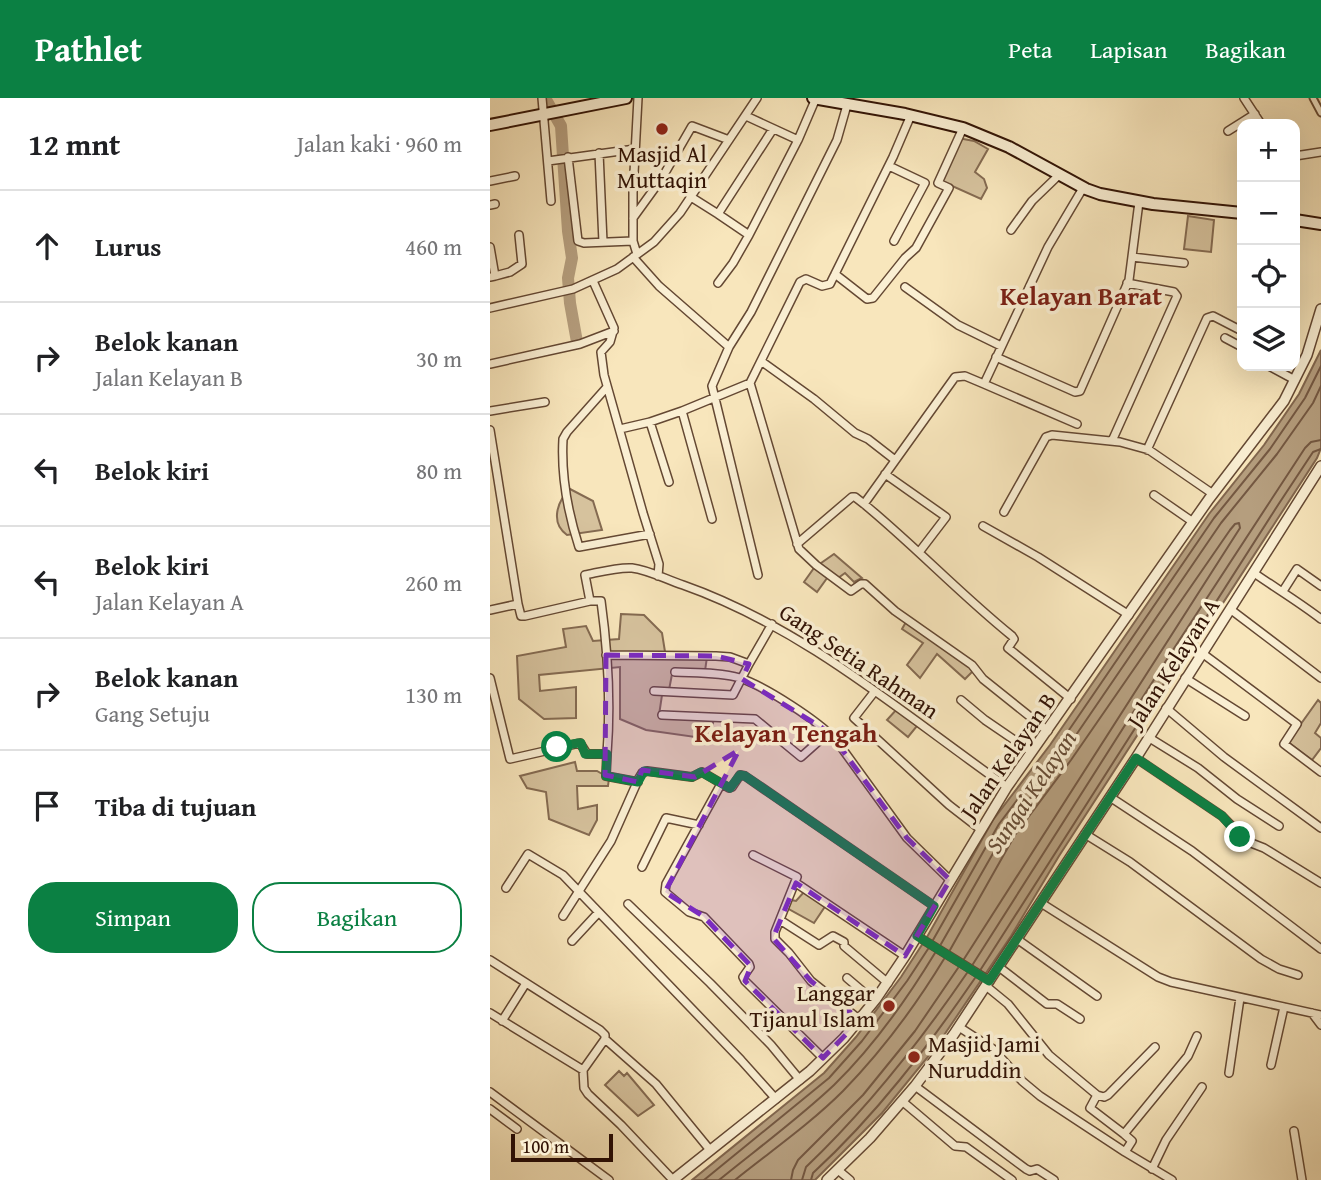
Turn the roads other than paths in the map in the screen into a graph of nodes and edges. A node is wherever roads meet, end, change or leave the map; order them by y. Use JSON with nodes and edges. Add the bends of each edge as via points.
{"nodes":[{"id":1,"x":542,"y":98,"type":"edge"},
{"id":2,"x":626,"y":98,"type":"edge"},
{"id":3,"x":638,"y":98,"type":"edge"},
{"id":4,"x":757,"y":98,"type":"edge"},
{"id":5,"x":815,"y":98,"type":"edge"},
{"id":6,"x":1244,"y":98,"type":"edge"},
{"id":7,"x":1313,"y":98,"type":"edge"},
{"id":8,"x":604,"y":100,"type":"edge"},
{"id":9,"x":847,"y":105,"type":"junction"},
{"id":10,"x":550,"y":113,"type":"junction"},
{"id":11,"x":1321,"y":113,"type":"edge"},
{"id":12,"x":1255,"y":114,"type":"junction"},
{"id":13,"x":911,"y":115,"type":"junction"},
{"id":14,"x":746,"y":116,"type":"junction"},
{"id":15,"x":1258,"y":119,"type":"edge"},
{"id":16,"x":490,"y":125,"type":"edge"},
{"id":17,"x":963,"y":128,"type":"junction"},
{"id":18,"x":773,"y":129,"type":"junction"},
{"id":19,"x":1228,"y":131,"type":"dead end"},
{"id":20,"x":729,"y":140,"type":"junction"},
{"id":21,"x":797,"y":140,"type":"junction"},
{"id":22,"x":635,"y":149,"type":"junction"},
{"id":23,"x":1321,"y":152,"type":"edge"},
{"id":24,"x":599,"y":153,"type":"junction"},
{"id":25,"x":1300,"y":155,"type":"edge"},
{"id":26,"x":564,"y":158,"type":"junction"},
{"id":27,"x":548,"y":161,"type":"junction"},
{"id":28,"x":889,"y":166,"type":"junction"},
{"id":29,"x":1060,"y":174,"type":"junction"},
{"id":30,"x":515,"y":176,"type":"dead end"},
{"id":31,"x":490,"y":180,"type":"edge"},
{"id":32,"x":1083,"y":188,"type":"junction"},
{"id":33,"x":691,"y":197,"type":"junction"},
{"id":34,"x":551,"y":201,"type":"dead end"},
{"id":35,"x":1139,"y":202,"type":"junction"},
{"id":36,"x":1237,"y":212,"type":"edge"},
{"id":37,"x":718,"y":214,"type":"junction"},
{"id":38,"x":633,"y":218,"type":"junction"},
{"id":39,"x":1300,"y":221,"type":"edge"},
{"id":40,"x":1321,"y":224,"type":"edge"},
{"id":41,"x":1011,"y":230,"type":"dead end"},
{"id":42,"x":519,"y":235,"type":"dead end"},
{"id":43,"x":749,"y":235,"type":"junction"},
{"id":44,"x":633,"y":241,"type":"junction"},
{"id":45,"x":894,"y":241,"type":"dead end"},
{"id":46,"x":603,"y":242,"type":"junction"},
{"id":47,"x":490,"y":247,"type":"edge"},
{"id":48,"x":635,"y":256,"type":"junction"},
{"id":49,"x":1132,"y":257,"type":"junction"},
{"id":50,"x":1184,"y":263,"type":"dead end"},
{"id":51,"x":835,"y":274,"type":"junction"},
{"id":52,"x":493,"y":277,"type":"edge"},
{"id":53,"x":593,"y":281,"type":"junction"},
{"id":54,"x":718,"y":283,"type":"dead end"},
{"id":55,"x":1127,"y":284,"type":"junction"},
{"id":56,"x":905,"y":287,"type":"dead end"},
{"id":57,"x":490,"y":308,"type":"edge"},
{"id":58,"x":1321,"y":309,"type":"edge"},
{"id":59,"x":1237,"y":328,"type":"edge"},
{"id":60,"x":614,"y":331,"type":"junction"},
{"id":61,"x":1225,"y":338,"type":"dead end"},
{"id":62,"x":1237,"y":344,"type":"edge"},
{"id":63,"x":1001,"y":346,"type":"junction"},
{"id":64,"x":729,"y":347,"type":"junction"},
{"id":65,"x":996,"y":358,"type":"junction"},
{"id":66,"x":761,"y":361,"type":"junction"},
{"id":67,"x":490,"y":364,"type":"edge"},
{"id":68,"x":1278,"y":371,"type":"edge"},
{"id":69,"x":1295,"y":380,"type":"junction"},
{"id":70,"x":750,"y":383,"type":"junction"},
{"id":71,"x":984,"y":384,"type":"junction"},
{"id":72,"x":607,"y":387,"type":"junction"},
{"id":73,"x":713,"y":398,"type":"junction"},
{"id":74,"x":544,"y":402,"type":"dead end"},
{"id":75,"x":490,"y":411,"type":"edge"},
{"id":76,"x":682,"y":411,"type":"junction"},
{"id":77,"x":650,"y":422,"type":"junction"},
{"id":78,"x":1077,"y":424,"type":"dead end"},
{"id":79,"x":620,"y":429,"type":"junction"},
{"id":80,"x":490,"y":430,"type":"edge"},
{"id":81,"x":1112,"y":441,"type":"junction"},
{"id":82,"x":1147,"y":450,"type":"junction"},
{"id":83,"x":895,"y":460,"type":"junction"},
{"id":84,"x":1321,"y":466,"type":"edge"},
{"id":85,"x":885,"y":474,"type":"junction"},
{"id":86,"x":669,"y":482,"type":"dead end"},
{"id":87,"x":1213,"y":494,"type":"junction"},
{"id":88,"x":1153,"y":495,"type":"dead end"},
{"id":89,"x":864,"y":504,"type":"junction"},
{"id":90,"x":1004,"y":512,"type":"dead end"},
{"id":91,"x":712,"y":519,"type":"dead end"},
{"id":92,"x":1193,"y":522,"type":"junction"},
{"id":93,"x":984,"y":526,"type":"dead end"},
{"id":94,"x":650,"y":534,"type":"junction"},
{"id":95,"x":797,"y":544,"type":"junction"},
{"id":96,"x":920,"y":551,"type":"junction"},
{"id":97,"x":1254,"y":573,"type":"junction"},
{"id":98,"x":758,"y":575,"type":"dead end"},
{"id":99,"x":658,"y":576,"type":"junction"},
{"id":100,"x":1321,"y":586,"type":"edge"},
{"id":101,"x":1283,"y":591,"type":"junction"},
{"id":102,"x":590,"y":601,"type":"junction"},
{"id":103,"x":518,"y":604,"type":"junction"},
{"id":104,"x":1230,"y":609,"type":"junction"},
{"id":105,"x":490,"y":610,"type":"edge"},
{"id":106,"x":1129,"y":615,"type":"junction"},
{"id":107,"x":1321,"y":619,"type":"edge"},
{"id":108,"x":772,"y":624,"type":"junction"},
{"id":109,"x":1202,"y":653,"type":"junction"},
{"id":110,"x":606,"y":655,"type":"junction"},
{"id":111,"x":749,"y":664,"type":"junction"},
{"id":112,"x":675,"y":672,"type":"dead end"},
{"id":113,"x":490,"y":678,"type":"edge"},
{"id":114,"x":1185,"y":678,"type":"junction"},
{"id":115,"x":1321,"y":678,"type":"edge"},
{"id":116,"x":742,"y":679,"type":"junction"},
{"id":117,"x":654,"y":691,"type":"dead end"},
{"id":118,"x":875,"y":691,"type":"junction"},
{"id":119,"x":1071,"y":699,"type":"junction"},
{"id":120,"x":961,"y":700,"type":"dead end"},
{"id":121,"x":1166,"y":708,"type":"junction"},
{"id":122,"x":662,"y":715,"type":"dead end"},
{"id":123,"x":1245,"y":716,"type":"dead end"},
{"id":124,"x":1048,"y":731,"type":"junction"},
{"id":125,"x":829,"y":732,"type":"junction"},
{"id":126,"x":1148,"y":737,"type":"junction"},
{"id":127,"x":1032,"y":752,"type":"junction"},
{"id":128,"x":607,"y":754,"type":"junction"},
{"id":129,"x":1136,"y":758,"type":"junction"},
{"id":130,"x":1321,"y":772,"type":"edge"},
{"id":131,"x":638,"y":782,"type":"junction"},
{"id":132,"x":721,"y":783,"type":"junction"},
{"id":133,"x":1007,"y":787,"type":"junction"},
{"id":134,"x":1110,"y":797,"type":"junction"},
{"id":135,"x":699,"y":825,"type":"junction"},
{"id":136,"x":1279,"y":826,"type":"dead end"},
{"id":137,"x":1321,"y":828,"type":"edge"},
{"id":138,"x":980,"y":829,"type":"junction"},
{"id":139,"x":1086,"y":834,"type":"junction"},
{"id":140,"x":752,"y":855,"type":"dead end"},
{"id":141,"x":642,"y":867,"type":"dead end"},
{"id":142,"x":950,"y":880,"type":"junction"},
{"id":143,"x":796,"y":883,"type":"junction"},
{"id":144,"x":1321,"y":883,"type":"edge"},
{"id":145,"x":506,"y":888,"type":"dead end"},
{"id":146,"x":579,"y":892,"type":"junction"},
{"id":147,"x":1041,"y":903,"type":"junction"},
{"id":148,"x":628,"y":904,"type":"dead end"},
{"id":149,"x":934,"y":906,"type":"junction"},
{"id":150,"x":598,"y":913,"type":"junction"},
{"id":151,"x":563,"y":916,"type":"dead end"},
{"id":152,"x":780,"y":920,"type":"junction"},
{"id":153,"x":919,"y":938,"type":"junction"},
{"id":154,"x":1017,"y":939,"type":"junction"},
{"id":155,"x":572,"y":942,"type":"dead end"},
{"id":156,"x":1321,"y":949,"type":"edge"},
{"id":157,"x":905,"y":956,"type":"junction"},
{"id":158,"x":490,"y":960,"type":"edge"},
{"id":159,"x":999,"y":967,"type":"junction"},
{"id":160,"x":1298,"y":975,"type":"dead end"},
{"id":161,"x":847,"y":978,"type":"dead end"},
{"id":162,"x":987,"y":982,"type":"junction"},
{"id":163,"x":526,"y":983,"type":"junction"},
{"id":164,"x":888,"y":983,"type":"junction"},
{"id":165,"x":1097,"y":996,"type":"dead end"},
{"id":166,"x":1240,"y":998,"type":"junction"},
{"id":167,"x":874,"y":1001,"type":"junction"},
{"id":168,"x":1284,"y":1007,"type":"junction"},
{"id":169,"x":490,"y":1013,"type":"edge"},
{"id":170,"x":1311,"y":1013,"type":"junction"},
{"id":171,"x":1321,"y":1015,"type":"edge"},
{"id":172,"x":1080,"y":1019,"type":"dead end"},
{"id":173,"x":860,"y":1020,"type":"junction"},
{"id":174,"x":502,"y":1021,"type":"junction"},
{"id":175,"x":1321,"y":1025,"type":"edge"},
{"id":176,"x":959,"y":1027,"type":"junction"},
{"id":177,"x":1197,"y":1036,"type":"dead end"},
{"id":178,"x":605,"y":1039,"type":"junction"},
{"id":179,"x":1155,"y":1047,"type":"dead end"},
{"id":180,"x":823,"y":1058,"type":"junction"},
{"id":181,"x":1271,"y":1065,"type":"dead end"},
{"id":182,"x":583,"y":1070,"type":"junction"},
{"id":183,"x":1229,"y":1073,"type":"dead end"},
{"id":184,"x":800,"y":1080,"type":"junction"},
{"id":185,"x":915,"y":1086,"type":"junction"},
{"id":186,"x":1202,"y":1087,"type":"dead end"},
{"id":187,"x":490,"y":1092,"type":"edge"},
{"id":188,"x":1097,"y":1095,"type":"junction"},
{"id":189,"x":775,"y":1100,"type":"junction"},
{"id":190,"x":902,"y":1101,"type":"junction"},
{"id":191,"x":490,"y":1109,"type":"edge"},
{"id":192,"x":517,"y":1129,"type":"dead end"},
{"id":193,"x":1294,"y":1131,"type":"dead end"},
{"id":194,"x":1124,"y":1134,"type":"junction"},
{"id":195,"x":710,"y":1150,"type":"junction"},
{"id":196,"x":1125,"y":1152,"type":"junction"},
{"id":197,"x":1152,"y":1169,"type":"junction"},
{"id":198,"x":838,"y":1170,"type":"junction"},
{"id":199,"x":1167,"y":1179,"type":"edge"},
{"id":200,"x":609,"y":1180,"type":"edge"},
{"id":201,"x":673,"y":1180,"type":"edge"},
{"id":202,"x":827,"y":1180,"type":"edge"},
{"id":203,"x":850,"y":1180,"type":"edge"},
{"id":204,"x":1013,"y":1180,"type":"edge"},
{"id":205,"x":1054,"y":1180,"type":"edge"},
{"id":206,"x":1302,"y":1180,"type":"edge"}],
"edges":[{"from":1,"to":10,"type":"street"},
{"from":2,"to":8,"type":"main road"},
{"from":3,"to":22,"type":"street"},
{"from":4,"to":14,"type":"street"},
{"from":5,"to":9,"type":"main road"},
{"from":5,"to":21,"type":"street"},
{"from":6,"to":12,"type":"street"},
{"from":7,"to":11,"type":"street"},
{"from":8,"to":10,"type":"main road"},
{"from":9,"to":13,"type":"main road"},
{"from":9,"to":64,"type":"street","via":[[837,140]]},
{"from":10,"to":16,"type":"main road"},
{"from":10,"to":27,"type":"street"},
{"from":12,"to":15,"type":"street"},
{"from":12,"to":19,"type":"street"},
{"from":13,"to":17,"type":"main road"},
{"from":13,"to":28,"type":"street"},
{"from":14,"to":18,"type":"street"},
{"from":14,"to":20,"type":"street"},
{"from":17,"to":29,"type":"main road"},
{"from":17,"to":51,"type":"street","via":[[938,183],[949,188],[934,217],[916,248],[873,299]]},
{"from":18,"to":21,"type":"street"},
{"from":18,"to":37,"type":"street"},
{"from":20,"to":33,"type":"street"},
{"from":20,"to":38,"type":"street","via":[[692,126]]},
{"from":21,"to":43,"type":"street"},
{"from":22,"to":24,"type":"street"},
{"from":22,"to":38,"type":"street"},
{"from":23,"to":25,"type":"street"},
{"from":24,"to":26,"type":"street"},
{"from":24,"to":46,"type":"street"},
{"from":26,"to":27,"type":"street"},
{"from":26,"to":46,"type":"street","via":[[576,239]]},
{"from":27,"to":34,"type":"street"},
{"from":28,"to":45,"type":"street","via":[[925,183]]},
{"from":28,"to":51,"type":"street"},
{"from":29,"to":32,"type":"main road"},
{"from":29,"to":41,"type":"street"},
{"from":30,"to":31,"type":"street"},
{"from":32,"to":35,"type":"main road"},
{"from":32,"to":63,"type":"street","via":[[1048,247]]},
{"from":33,"to":37,"type":"street"},
{"from":33,"to":48,"type":"street","via":[[671,225]]},
{"from":35,"to":36,"type":"main road"},
{"from":35,"to":49,"type":"street"},
{"from":37,"to":43,"type":"street"},
{"from":38,"to":44,"type":"street"},
{"from":39,"to":40,"type":"main road"},
{"from":42,"to":52,"type":"street","via":[[522,265]]},
{"from":43,"to":54,"type":"street"},
{"from":44,"to":46,"type":"street"},
{"from":44,"to":48,"type":"street"},
{"from":47,"to":52,"type":"street"},
{"from":48,"to":53,"type":"street"},
{"from":48,"to":64,"type":"street","via":[[659,286]]},
{"from":49,"to":50,"type":"street"},
{"from":49,"to":55,"type":"street"},
{"from":51,"to":66,"type":"street","via":[[827,286],[806,279],[800,282]]},
{"from":53,"to":57,"type":"street"},
{"from":53,"to":60,"type":"street"},
{"from":55,"to":65,"type":"street","via":[[1080,391]]},
{"from":55,"to":81,"type":"street","via":[[1177,296]]},
{"from":56,"to":63,"type":"street","via":[[958,325]]},
{"from":58,"to":69,"type":"street","name":"Jalan Kelayan B"},
{"from":59,"to":82,"type":"street","via":[[1213,316],[1207,318]]},
{"from":60,"to":67,"type":"street"},
{"from":60,"to":72,"type":"street","via":[[601,352]]},
{"from":61,"to":62,"type":"street"},
{"from":63,"to":65,"type":"street"},
{"from":64,"to":73,"type":"street","via":[[713,380]]},
{"from":65,"to":71,"type":"street"},
{"from":66,"to":70,"type":"street"},
{"from":66,"to":83,"type":"street"},
{"from":68,"to":69,"type":"street"},
{"from":69,"to":87,"type":"street","name":"Jalan Kelayan B"},
{"from":70,"to":73,"type":"street"},
{"from":70,"to":95,"type":"street"},
{"from":71,"to":78,"type":"street"},
{"from":71,"to":83,"type":"street","via":[[955,377]]},
{"from":72,"to":79,"type":"street"},
{"from":72,"to":94,"type":"street","via":[[563,439],[572,524],[579,547]]},
{"from":73,"to":76,"type":"street"},
{"from":73,"to":98,"type":"street"},
{"from":74,"to":75,"type":"street"},
{"from":76,"to":77,"type":"street"},
{"from":76,"to":91,"type":"street"},
{"from":77,"to":79,"type":"street"},
{"from":77,"to":86,"type":"street"},
{"from":79,"to":94,"type":"street"},
{"from":80,"to":103,"type":"street"},
{"from":81,"to":82,"type":"street"},
{"from":81,"to":90,"type":"street","via":[[1048,435]]},
{"from":82,"to":87,"type":"street"},
{"from":83,"to":85,"type":"street"},
{"from":84,"to":97,"type":"street","name":"Jalan Kelayan A"},
{"from":85,"to":89,"type":"street"},
{"from":85,"to":96,"type":"street","via":[[946,517]]},
{"from":87,"to":92,"type":"street","name":"Jalan Kelayan B"},
{"from":88,"to":92,"type":"street"},
{"from":89,"to":95,"type":"street","via":[[852,497]]},
{"from":89,"to":96,"type":"street"},
{"from":92,"to":106,"type":"street","name":"Jalan Kelayan B"},
{"from":93,"to":106,"type":"street"},
{"from":94,"to":99,"type":"street"},
{"from":95,"to":124,"type":"street","via":[[851,591],[865,584],[972,665]]},
{"from":96,"to":119,"type":"street","via":[[1014,638],[1009,648]]},
{"from":97,"to":101,"type":"street"},
{"from":97,"to":104,"type":"street","name":"Jalan Kelayan A"},
{"from":99,"to":102,"type":"street","name":"Gang Setia Rahman","via":[[630,568],[585,575]]},
{"from":99,"to":108,"type":"street","name":"Gang Setia Rahman"},
{"from":100,"to":101,"type":"street","via":[[1297,569]]},
{"from":101,"to":107,"type":"street"},
{"from":102,"to":103,"type":"street","via":[[523,616]]},
{"from":102,"to":110,"type":"street","via":[[601,602]]},
{"from":103,"to":105,"type":"street"},
{"from":104,"to":109,"type":"street","name":"Jalan Kelayan A"},
{"from":104,"to":115,"type":"street"},
{"from":106,"to":119,"type":"street","name":"Jalan Kelayan B"},
{"from":108,"to":111,"type":"street"},
{"from":108,"to":118,"type":"street","name":"Gang Setia Rahman"},
{"from":109,"to":114,"type":"street","name":"Jalan Kelayan A"},
{"from":109,"to":130,"type":"street","via":[[1297,724],[1284,744]]},
{"from":110,"to":111,"type":"street","via":[[716,656]]},
{"from":110,"to":128,"type":"street"},
{"from":111,"to":116,"type":"street"},
{"from":112,"to":116,"type":"street"},
{"from":113,"to":128,"type":"street","via":[[510,759],[578,743],[585,754]]},
{"from":114,"to":121,"type":"street","name":"Jalan Kelayan A"},
{"from":114,"to":123,"type":"street"},
{"from":116,"to":117,"type":"street","via":[[732,695]]},
{"from":116,"to":125,"type":"street"},
{"from":118,"to":133,"type":"street","name":"Gang Setia Rahman"},
{"from":118,"to":138,"type":"street","via":[[854,718]]},
{"from":119,"to":124,"type":"street","name":"Jalan Kelayan B"},
{"from":120,"to":127,"type":"street"},
{"from":121,"to":126,"type":"street","name":"Jalan Kelayan A"},
{"from":121,"to":137,"type":"street"},
{"from":122,"to":125,"type":"street","via":[[755,719],[801,757]]},
{"from":124,"to":127,"type":"street","name":"Jalan Kelayan B"},
{"from":125,"to":142,"type":"street","via":[[907,838]]},
{"from":126,"to":129,"type":"street","name":"Jalan Kelayan A"},
{"from":126,"to":136,"type":"street"},
{"from":127,"to":133,"type":"street","name":"Jalan Kelayan B"},
{"from":128,"to":131,"type":"street","via":[[606,776]]},
{"from":129,"to":134,"type":"street","name":"Jalan Kelayan A"},
{"from":129,"to":144,"type":"street","via":[[1222,816],[1246,841]]},
{"from":131,"to":132,"type":"street","via":[[642,773],[649,771],[692,777],[701,772]]},
{"from":131,"to":146,"type":"street","via":[[611,841]]},
{"from":132,"to":135,"type":"street"},
{"from":132,"to":149,"type":"street","via":[[730,788],[740,775],[745,776]]},
{"from":133,"to":138,"type":"street","name":"Jalan Kelayan B"},
{"from":134,"to":139,"type":"street","name":"Jalan Kelayan A"},
{"from":134,"to":156,"type":"street","via":[[1192,851]]},
{"from":135,"to":141,"type":"street","via":[[666,818]]},
{"from":135,"to":180,"type":"street","via":[[665,892],[689,912],[704,917],[750,966],[745,981]]},
{"from":138,"to":142,"type":"street","name":"Jalan Kelayan B"},
{"from":139,"to":147,"type":"street","name":"Jalan Kelayan A"},
{"from":139,"to":160,"type":"street","via":[[1261,959]]},
{"from":140,"to":143,"type":"street","via":[[795,874]]},
{"from":142,"to":149,"type":"street","name":"Jalan Kelayan B"},
{"from":143,"to":152,"type":"street"},
{"from":143,"to":157,"type":"street"},
{"from":145,"to":146,"type":"street","via":[[529,854],[558,871]]},
{"from":146,"to":150,"type":"street"},
{"from":146,"to":151,"type":"street"},
{"from":147,"to":154,"type":"street","name":"Jalan Kelayan A"},
{"from":147,"to":166,"type":"street","via":[[1158,977]]},
{"from":148,"to":184,"type":"street","via":[[771,1045]]},
{"from":149,"to":153,"type":"street","name":"Jalan Kelayan B"},
{"from":150,"to":155,"type":"street"},
{"from":150,"to":189,"type":"street"},
{"from":152,"to":164,"type":"street","via":[[820,945],[833,936],[844,942]]},
{"from":152,"to":173,"type":"street","via":[[775,939],[811,981]]},
{"from":153,"to":157,"type":"street","name":"Jalan Kelayan B"},
{"from":153,"to":162,"type":"street"},
{"from":154,"to":159,"type":"street","name":"Jalan Kelayan A"},
{"from":154,"to":165,"type":"street"},
{"from":157,"to":164,"type":"street","name":"Jalan Kelayan B"},
{"from":158,"to":163,"type":"street"},
{"from":159,"to":162,"type":"street","name":"Jalan Kelayan A"},
{"from":159,"to":172,"type":"street","via":[[1047,1004],[1057,1004]]},
{"from":161,"to":167,"type":"street"},
{"from":162,"to":176,"type":"street","name":"Jalan Kelayan A"},
{"from":162,"to":188,"type":"street","via":[[1049,1055]]},
{"from":163,"to":174,"type":"street"},
{"from":163,"to":178,"type":"street","via":[[600,1030]]},
{"from":164,"to":167,"type":"street","name":"Jalan Kelayan B"},
{"from":166,"to":168,"type":"street"},
{"from":166,"to":183,"type":"street"},
{"from":167,"to":173,"type":"street","name":"Jalan Kelayan B"},
{"from":168,"to":170,"type":"street"},
{"from":168,"to":181,"type":"street"},
{"from":169,"to":174,"type":"street"},
{"from":170,"to":171,"type":"street"},
{"from":170,"to":175,"type":"street"},
{"from":173,"to":180,"type":"street","name":"Jalan Kelayan B"},
{"from":174,"to":182,"type":"street"},
{"from":176,"to":185,"type":"street","name":"Jalan Kelayan A"},
{"from":176,"to":196,"type":"street","via":[[996,1052],[1040,1096]]},
{"from":177,"to":194,"type":"street","via":[[1188,1056]]},
{"from":178,"to":182,"type":"street"},
{"from":178,"to":195,"type":"street","via":[[656,1084]]},
{"from":179,"to":188,"type":"street","via":[[1108,1095]]},
{"from":180,"to":184,"type":"street","name":"Jalan Kelayan B"},
{"from":182,"to":201,"type":"street","via":[[588,1094]]},
{"from":184,"to":189,"type":"street","name":"Jalan Kelayan B"},
{"from":185,"to":190,"type":"street","name":"Jalan Kelayan A"},
{"from":185,"to":205,"type":"street","via":[[1026,1169],[1035,1168]]},
{"from":186,"to":197,"type":"street"},
{"from":187,"to":200,"type":"street"},
{"from":188,"to":194,"type":"street","via":[[1090,1108]]},
{"from":189,"to":195,"type":"street","name":"Jalan Kelayan B"},
{"from":190,"to":198,"type":"street","name":"Jalan Kelayan A"},
{"from":190,"to":204,"type":"street","via":[[955,1146],[966,1147]]},
{"from":191,"to":192,"type":"street"},
{"from":193,"to":206,"type":"street"},
{"from":194,"to":196,"type":"street","via":[[1132,1141]]},
{"from":195,"to":201,"type":"street","name":"Jalan Kelayan B"},
{"from":196,"to":197,"type":"street"},
{"from":197,"to":199,"type":"street"},
{"from":198,"to":202,"type":"street","name":"Jalan Kelayan A"},
{"from":198,"to":203,"type":"street"}]}
